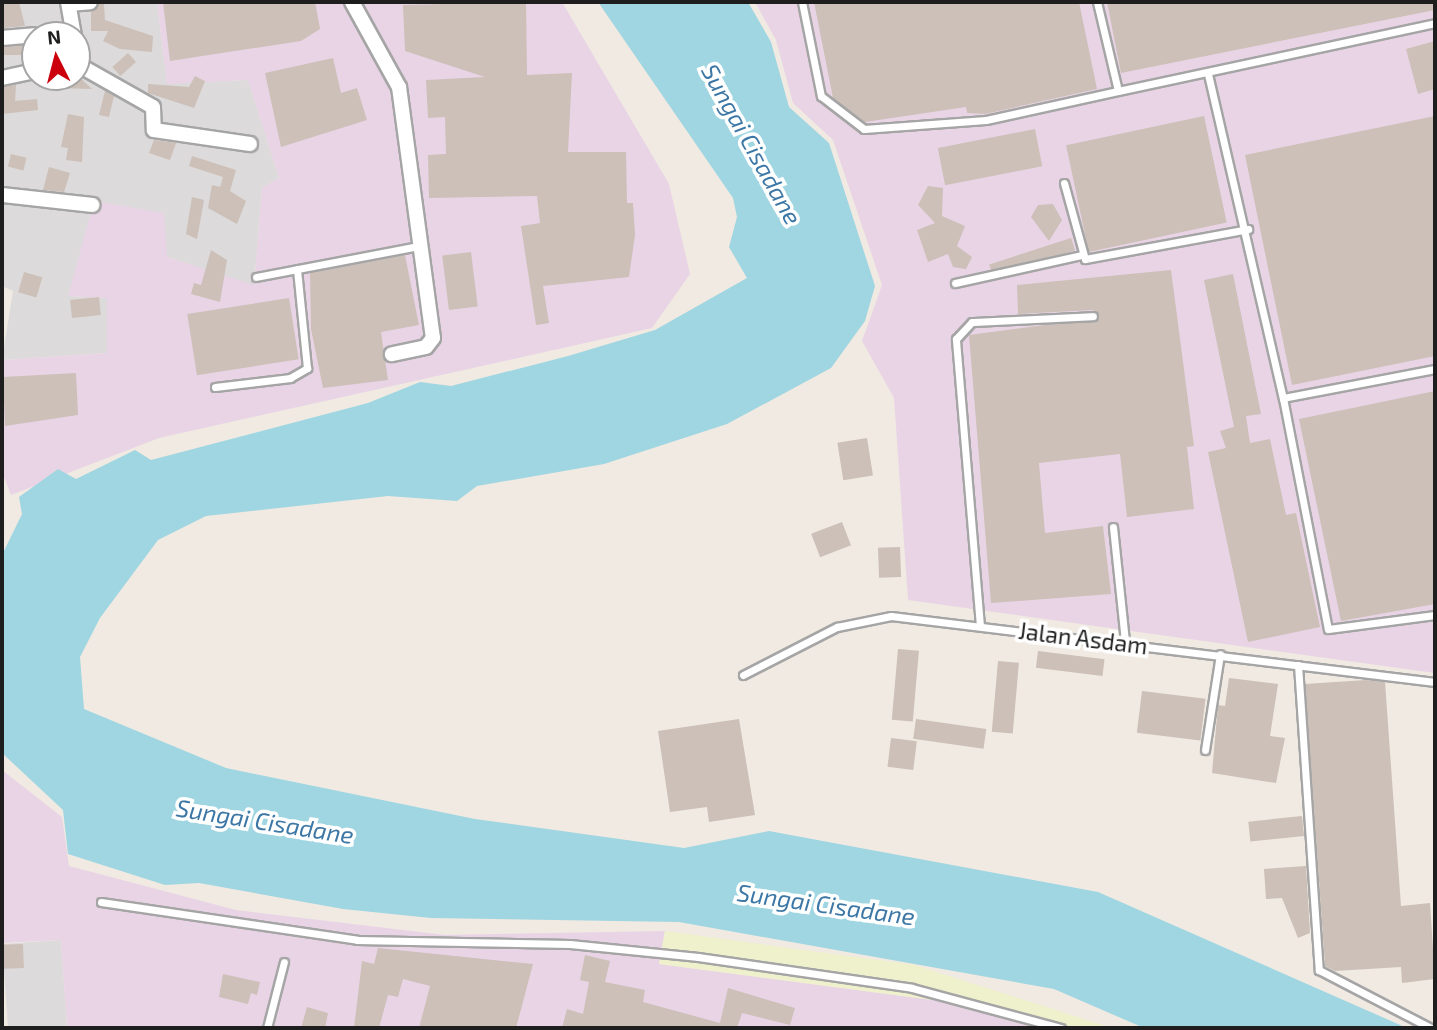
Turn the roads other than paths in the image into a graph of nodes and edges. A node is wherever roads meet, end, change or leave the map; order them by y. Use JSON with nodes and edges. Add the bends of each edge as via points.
{"nodes":[{"id":1,"x":90,"y":2,"type":"edge"},
{"id":2,"x":352,"y":2,"type":"edge"},
{"id":3,"x":802,"y":2,"type":"edge"},
{"id":4,"x":1097,"y":2,"type":"edge"},
{"id":5,"x":68,"y":3,"type":"edge"},
{"id":6,"x":71,"y":21,"type":"edge"},
{"id":7,"x":1435,"y":23,"type":"edge"},
{"id":8,"x":21,"y":36,"type":"edge"},
{"id":9,"x":2,"y":38,"type":"edge"},
{"id":10,"x":91,"y":72,"type":"edge"},
{"id":11,"x":21,"y":74,"type":"edge"},
{"id":12,"x":1208,"y":74,"type":"junction"},
{"id":13,"x":2,"y":78,"type":"edge"},
{"id":14,"x":1118,"y":91,"type":"junction"},
{"id":15,"x":250,"y":144,"type":"dead end"},
{"id":16,"x":1064,"y":183,"type":"dead end"},
{"id":17,"x":2,"y":195,"type":"edge"},
{"id":18,"x":92,"y":205,"type":"dead end"},
{"id":19,"x":1248,"y":229,"type":"junction"},
{"id":20,"x":419,"y":246,"type":"junction"},
{"id":21,"x":1081,"y":255,"type":"junction"},
{"id":22,"x":297,"y":270,"type":"junction"},
{"id":23,"x":256,"y":277,"type":"dead end"},
{"id":24,"x":955,"y":283,"type":"dead end"},
{"id":25,"x":1093,"y":316,"type":"dead end"},
{"id":26,"x":392,"y":354,"type":"dead end"},
{"id":27,"x":1435,"y":369,"type":"edge"},
{"id":28,"x":215,"y":387,"type":"dead end"},
{"id":29,"x":1283,"y":398,"type":"junction"},
{"id":30,"x":1113,"y":527,"type":"dead end"},
{"id":31,"x":1435,"y":615,"type":"edge"},
{"id":32,"x":980,"y":626,"type":"junction"},
{"id":33,"x":1125,"y":642,"type":"junction"},
{"id":34,"x":1220,"y":654,"type":"junction"},
{"id":35,"x":1298,"y":665,"type":"junction"},
{"id":36,"x":743,"y":675,"type":"dead end"},
{"id":37,"x":1435,"y":682,"type":"edge"},
{"id":38,"x":1205,"y":750,"type":"dead end"},
{"id":39,"x":101,"y":902,"type":"dead end"},
{"id":40,"x":284,"y":962,"type":"dead end"},
{"id":41,"x":267,"y":1028,"type":"edge"},
{"id":42,"x":1061,"y":1028,"type":"edge"},
{"id":43,"x":1431,"y":1028,"type":"edge"}],
"edges":[{"from":1,"to":5,"type":"street"},
{"from":2,"to":20,"type":"street","via":[[398,81]]},
{"from":3,"to":14,"type":"lane","via":[[821,96],[864,129],[986,120]]},
{"from":4,"to":14,"type":"lane"},
{"from":5,"to":6,"type":"street"},
{"from":7,"to":12,"type":"lane"},
{"from":8,"to":9,"type":"street"},
{"from":10,"to":15,"type":"street","via":[[153,107],[154,130]]},
{"from":11,"to":13,"type":"street"},
{"from":12,"to":14,"type":"lane"},
{"from":12,"to":19,"type":"lane"},
{"from":16,"to":21,"type":"lane"},
{"from":17,"to":18,"type":"street"},
{"from":19,"to":21,"type":"lane","via":[[1108,258]]},
{"from":19,"to":29,"type":"lane"},
{"from":20,"to":22,"type":"lane"},
{"from":20,"to":26,"type":"street","via":[[433,338],[426,347]]},
{"from":21,"to":24,"type":"lane"},
{"from":22,"to":23,"type":"lane"},
{"from":22,"to":28,"type":"lane","via":[[307,368],[290,378]]},
{"from":25,"to":32,"type":"lane","via":[[972,322],[956,339]]},
{"from":27,"to":29,"type":"lane"},
{"from":29,"to":31,"type":"lane","via":[[1328,629]]},
{"from":30,"to":33,"type":"lane"},
{"from":32,"to":33,"type":"lane","name":"Jalan Asdam"},
{"from":32,"to":36,"type":"lane","name":"Jalan Asdam","via":[[872,617],[837,627]]},
{"from":33,"to":34,"type":"lane","name":"Jalan Asdam"},
{"from":34,"to":35,"type":"lane","name":"Jalan Asdam"},
{"from":34,"to":38,"type":"lane"},
{"from":35,"to":37,"type":"lane","name":"Jalan Asdam"},
{"from":35,"to":43,"type":"lane","via":[[1319,970]]},
{"from":39,"to":42,"type":"lane","via":[[357,940],[570,944],[698,957],[912,988]]},
{"from":40,"to":41,"type":"lane"}]}
